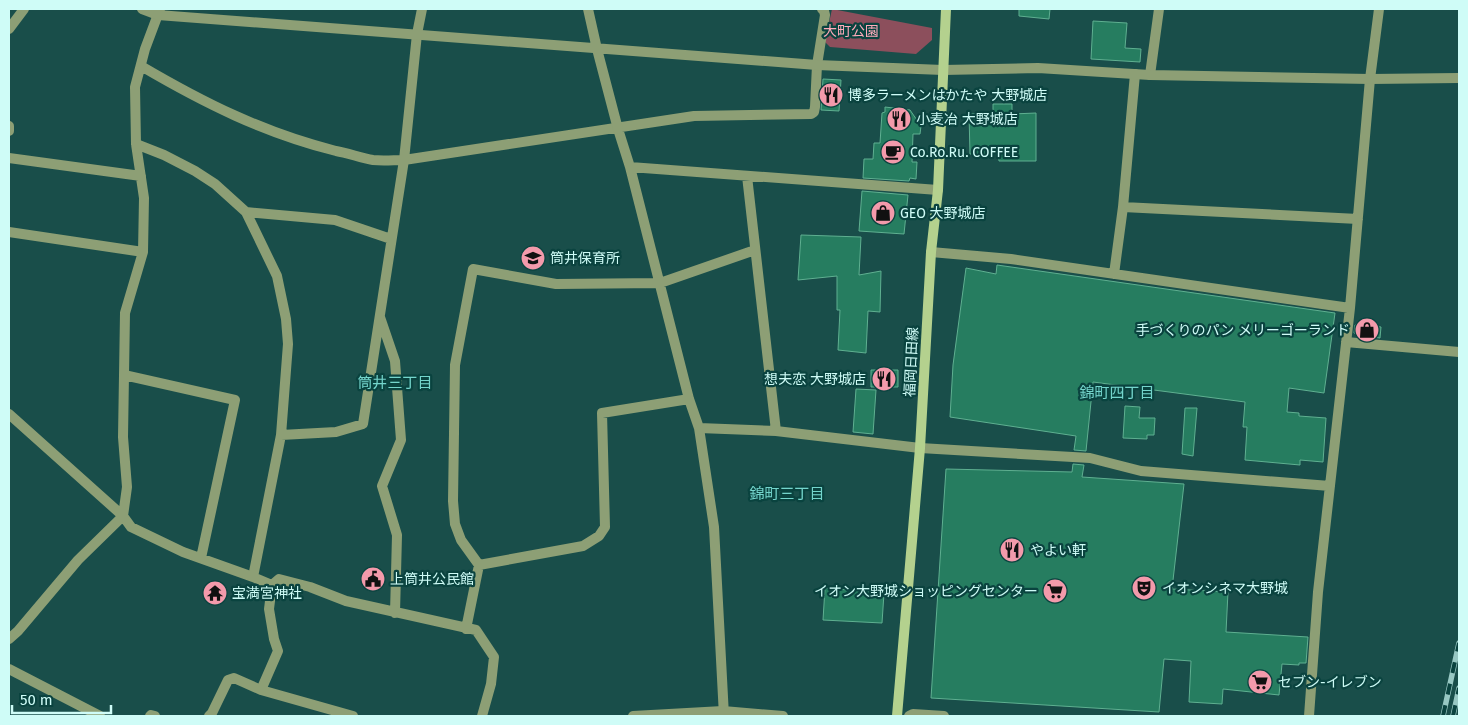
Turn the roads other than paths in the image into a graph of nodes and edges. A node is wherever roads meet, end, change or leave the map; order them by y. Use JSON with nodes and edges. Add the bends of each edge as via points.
{"nodes":[{"id":1,"x":24,"y":9,"type":"edge"},
{"id":2,"x":142,"y":9,"type":"edge"},
{"id":3,"x":422,"y":9,"type":"edge"},
{"id":4,"x":588,"y":9,"type":"edge"},
{"id":5,"x":822,"y":9,"type":"edge"},
{"id":6,"x":946,"y":9,"type":"edge"},
{"id":7,"x":1159,"y":9,"type":"edge"},
{"id":8,"x":1379,"y":9,"type":"edge"},
{"id":9,"x":159,"y":12,"type":"edge"},
{"id":10,"x":9,"y":29,"type":"edge"},
{"id":11,"x":417,"y":34,"type":"junction"},
{"id":12,"x":597,"y":49,"type":"junction"},
{"id":13,"x":817,"y":65,"type":"junction"},
{"id":14,"x":141,"y":66,"type":"junction"},
{"id":15,"x":943,"y":70,"type":"junction"},
{"id":16,"x":1135,"y":74,"type":"junction"},
{"id":17,"x":1150,"y":75,"type":"junction"},
{"id":18,"x":1459,"y":78,"type":"edge"},
{"id":19,"x":1370,"y":79,"type":"junction"},
{"id":20,"x":9,"y":126,"type":"edge"},
{"id":21,"x":618,"y":129,"type":"junction"},
{"id":22,"x":9,"y":131,"type":"edge"},
{"id":23,"x":136,"y":144,"type":"junction"},
{"id":24,"x":9,"y":158,"type":"edge"},
{"id":25,"x":404,"y":160,"type":"junction"},
{"id":26,"x":630,"y":167,"type":"junction"},
{"id":27,"x":141,"y":176,"type":"junction"},
{"id":28,"x":746,"y":176,"type":"junction"},
{"id":29,"x":938,"y":190,"type":"junction"},
{"id":30,"x":1123,"y":207,"type":"junction"},
{"id":31,"x":246,"y":212,"type":"junction"},
{"id":32,"x":1358,"y":219,"type":"junction"},
{"id":33,"x":9,"y":232,"type":"edge"},
{"id":34,"x":391,"y":239,"type":"junction"},
{"id":35,"x":755,"y":250,"type":"junction"},
{"id":36,"x":144,"y":252,"type":"junction"},
{"id":37,"x":931,"y":252,"type":"junction"},
{"id":38,"x":1114,"y":274,"type":"junction"},
{"id":39,"x":660,"y":283,"type":"junction"},
{"id":40,"x":1350,"y":308,"type":"junction"},
{"id":41,"x":379,"y":316,"type":"junction"},
{"id":42,"x":1346,"y":342,"type":"junction"},
{"id":43,"x":1459,"y":352,"type":"edge"},
{"id":44,"x":124,"y":375,"type":"junction"},
{"id":45,"x":689,"y":399,"type":"junction"},
{"id":46,"x":9,"y":414,"type":"edge"},
{"id":47,"x":699,"y":428,"type":"junction"},
{"id":48,"x":776,"y":431,"type":"junction"},
{"id":49,"x":281,"y":435,"type":"junction"},
{"id":50,"x":920,"y":448,"type":"junction"},
{"id":51,"x":1330,"y":486,"type":"junction"},
{"id":52,"x":123,"y":516,"type":"junction"},
{"id":53,"x":201,"y":558,"type":"junction"},
{"id":54,"x":480,"y":565,"type":"junction"},
{"id":55,"x":253,"y":577,"type":"junction"},
{"id":56,"x":272,"y":585,"type":"junction"},
{"id":57,"x":395,"y":613,"type":"junction"},
{"id":58,"x":466,"y":629,"type":"junction"},
{"id":59,"x":9,"y":639,"type":"edge"},
{"id":60,"x":9,"y":669,"type":"edge"},
{"id":61,"x":261,"y":690,"type":"junction"},
{"id":62,"x":724,"y":714,"type":"edge"},
{"id":63,"x":100,"y":716,"type":"edge"},
{"id":64,"x":150,"y":716,"type":"edge"},
{"id":65,"x":155,"y":716,"type":"edge"},
{"id":66,"x":209,"y":716,"type":"edge"},
{"id":67,"x":353,"y":716,"type":"edge"},
{"id":68,"x":482,"y":716,"type":"edge"},
{"id":69,"x":634,"y":716,"type":"edge"},
{"id":70,"x":783,"y":716,"type":"edge"},
{"id":71,"x":897,"y":716,"type":"edge"},
{"id":72,"x":909,"y":716,"type":"edge"},
{"id":73,"x":944,"y":716,"type":"edge"},
{"id":74,"x":1309,"y":716,"type":"edge"}],
"edges":[{"from":1,"to":10,"type":"street"},
{"from":2,"to":9,"type":"street"},
{"from":3,"to":11,"type":"street"},
{"from":4,"to":12,"type":"street"},
{"from":5,"to":13,"type":"street","via":[[825,15]]},
{"from":6,"to":15,"type":"main road","name":"福岡日田線"},
{"from":7,"to":17,"type":"street"},
{"from":8,"to":19,"type":"street"},
{"from":9,"to":11,"type":"street"},
{"from":9,"to":14,"type":"street"},
{"from":11,"to":12,"type":"street"},
{"from":11,"to":25,"type":"street"},
{"from":12,"to":13,"type":"street"},
{"from":12,"to":21,"type":"street"},
{"from":13,"to":15,"type":"street"},
{"from":13,"to":21,"type":"street","via":[[816,106],[811,114],[694,116]]},
{"from":14,"to":23,"type":"street","via":[[136,87]]},
{"from":14,"to":25,"type":"street","via":[[215,108],[272,132],[373,160]]},
{"from":15,"to":16,"type":"street","via":[[1038,68]]},
{"from":15,"to":29,"type":"main road","name":"福岡日田線"},
{"from":16,"to":17,"type":"street"},
{"from":16,"to":30,"type":"street"},
{"from":17,"to":19,"type":"street"},
{"from":18,"to":19,"type":"street"},
{"from":19,"to":32,"type":"street"},
{"from":20,"to":22,"type":"street"},
{"from":21,"to":25,"type":"street"},
{"from":21,"to":26,"type":"street"},
{"from":23,"to":27,"type":"street"},
{"from":23,"to":31,"type":"street","via":[[195,171]]},
{"from":24,"to":27,"type":"street"},
{"from":25,"to":34,"type":"street"},
{"from":26,"to":28,"type":"street"},
{"from":26,"to":39,"type":"street"},
{"from":27,"to":36,"type":"street"},
{"from":28,"to":29,"type":"street"},
{"from":28,"to":35,"type":"street"},
{"from":29,"to":37,"type":"main road","name":"福岡日田線"},
{"from":30,"to":32,"type":"street"},
{"from":30,"to":38,"type":"street"},
{"from":31,"to":34,"type":"street","via":[[335,220]]},
{"from":31,"to":49,"type":"street","via":[[277,276],[286,319],[288,344]]},
{"from":32,"to":40,"type":"street"},
{"from":33,"to":36,"type":"street"},
{"from":34,"to":41,"type":"street"},
{"from":35,"to":39,"type":"street"},
{"from":35,"to":48,"type":"street"},
{"from":36,"to":44,"type":"street","via":[[125,313]]},
{"from":37,"to":38,"type":"street","via":[[1011,259]]},
{"from":37,"to":50,"type":"main road","name":"福岡日田線"},
{"from":38,"to":40,"type":"street"},
{"from":39,"to":45,"type":"street"},
{"from":39,"to":54,"type":"street","via":[[556,284],[473,269],[455,365],[453,501],[455,524],[461,540]]},
{"from":40,"to":42,"type":"street"},
{"from":41,"to":49,"type":"street","via":[[362,424],[336,432]]},
{"from":41,"to":57,"type":"street","via":[[395,361],[401,440],[382,486],[397,535]]},
{"from":42,"to":43,"type":"street"},
{"from":42,"to":51,"type":"street"},
{"from":44,"to":52,"type":"street","via":[[123,437],[127,486]]},
{"from":44,"to":53,"type":"street","via":[[235,400]]},
{"from":45,"to":47,"type":"street"},
{"from":45,"to":54,"type":"street","via":[[602,413],[605,527],[599,536],[583,546]]},
{"from":46,"to":52,"type":"street"},
{"from":47,"to":48,"type":"street"},
{"from":47,"to":62,"type":"street","via":[[714,527]]},
{"from":48,"to":50,"type":"street"},
{"from":49,"to":55,"type":"street"},
{"from":50,"to":51,"type":"street","via":[[1090,458],[1141,471]]},
{"from":50,"to":71,"type":"main road","name":"福岡日田線"},
{"from":51,"to":74,"type":"street"},
{"from":52,"to":53,"type":"street","via":[[131,527]]},
{"from":52,"to":59,"type":"street","via":[[78,560]]},
{"from":53,"to":55,"type":"street"},
{"from":54,"to":58,"type":"street"},
{"from":55,"to":56,"type":"street"},
{"from":56,"to":57,"type":"street","via":[[279,579]]},
{"from":56,"to":61,"type":"street","via":[[269,609],[278,652]]},
{"from":57,"to":58,"type":"street"},
{"from":58,"to":68,"type":"street","via":[[476,630],[494,656],[491,684]]},
{"from":60,"to":63,"type":"street"},
{"from":61,"to":66,"type":"street","via":[[234,678],[228,680]]},
{"from":61,"to":67,"type":"street"},
{"from":62,"to":69,"type":"street"},
{"from":62,"to":70,"type":"street"},
{"from":64,"to":65,"type":"street"},
{"from":72,"to":73,"type":"street"}]}
